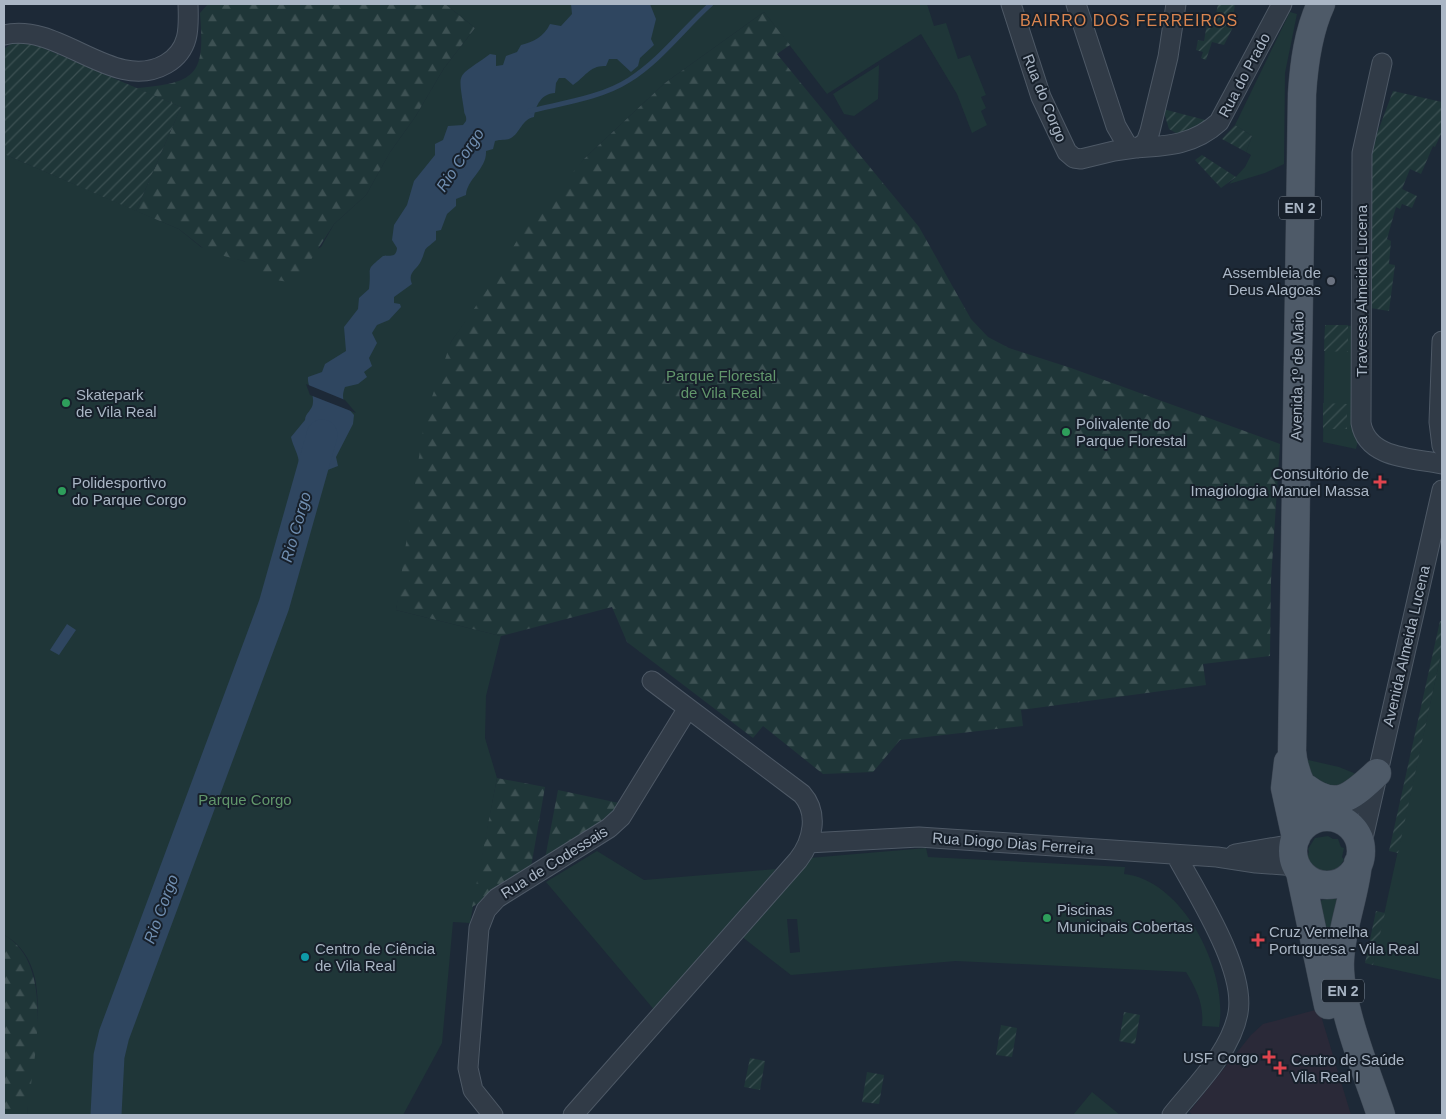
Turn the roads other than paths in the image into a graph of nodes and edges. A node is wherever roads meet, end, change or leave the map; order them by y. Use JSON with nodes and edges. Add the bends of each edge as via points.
{"nodes":[{"id":1,"x":188,"y":4,"type":"edge"},
{"id":2,"x":1011,"y":4,"type":"edge"},
{"id":3,"x":1076,"y":4,"type":"edge"},
{"id":4,"x":1176,"y":4,"type":"edge"},
{"id":5,"x":1282,"y":4,"type":"edge"},
{"id":6,"x":1321,"y":4,"type":"edge"},
{"id":7,"x":4,"y":34,"type":"edge"},
{"id":8,"x":1382,"y":63,"type":"dead end"},
{"id":9,"x":1137,"y":148,"type":"junction"},
{"id":10,"x":1442,"y":341,"type":"edge"},
{"id":11,"x":1441,"y":411,"type":"edge"},
{"id":12,"x":1442,"y":446,"type":"edge"},
{"id":13,"x":1442,"y":464,"type":"edge"},
{"id":14,"x":1442,"y":490,"type":"edge"},
{"id":15,"x":1436,"y":533,"type":"edge"},
{"id":16,"x":652,"y":680,"type":"dead end"},
{"id":17,"x":688,"y":708,"type":"junction"},
{"id":18,"x":1292,"y":751,"type":"junction"},
{"id":19,"x":1377,"y":773,"type":"junction"},
{"id":20,"x":1301,"y":784,"type":"junction"},
{"id":21,"x":1332,"y":817,"type":"junction"},
{"id":22,"x":808,"y":843,"type":"junction"},
{"id":23,"x":1176,"y":855,"type":"junction"},
{"id":24,"x":1297,"y":855,"type":"junction"},
{"id":25,"x":1360,"y":855,"type":"junction"},
{"id":26,"x":493,"y":1115,"type":"edge"},
{"id":27,"x":573,"y":1115,"type":"edge"},
{"id":28,"x":1172,"y":1115,"type":"edge"},
{"id":29,"x":1362,"y":1115,"type":"edge"},
{"id":30,"x":1381,"y":1115,"type":"edge"}],
"edges":[{"from":1,"to":7,"type":"street","via":[[189,32],[185,45],[170,62],[146,72],[125,70],[34,34]]},
{"from":2,"to":9,"type":"street","name":"Rua do Corgo","via":[[1041,96],[1067,152],[1081,159]]},
{"from":3,"to":9,"type":"street","via":[[1116,126],[1127,145]]},
{"from":4,"to":9,"type":"street","via":[[1168,56],[1150,131],[1146,142]]},
{"from":5,"to":9,"type":"street","name":"Rua do Prado","via":[[1219,122],[1188,142]]},
{"from":6,"to":18,"type":"main road","name":"Avenida 1º de Maio","number":"EN 2","via":[[1307,49],[1302,106]]},
{"from":8,"to":13,"type":"street","name":"Travessa Almeida Lucena","via":[[1362,153],[1361,423],[1366,438],[1378,449]]},
{"from":10,"to":11,"type":"street"},
{"from":11,"to":12,"type":"street"},
{"from":14,"to":15,"type":"street","name":"Avenida Almeida Lucena"},
{"from":15,"to":19,"type":"street","name":"Avenida Almeida Lucena"},
{"from":16,"to":17,"type":"street"},
{"from":17,"to":22,"type":"street","via":[[805,798],[812,818]]},
{"from":17,"to":26,"type":"street","name":"Rua de Codessais","via":[[621,817],[609,828],[497,898],[483,915],[478,934],[468,1068],[471,1086]]},
{"from":18,"to":20,"type":"main road","name":"Avenida 1º de Maio","number":"EN 2"},
{"from":18,"to":24,"type":"main road","name":"Avenida 1º de Maio","number":"EN 2","via":[[1285,778]]},
{"from":19,"to":20,"type":"main road","via":[[1354,794],[1339,800],[1319,796]]},
{"from":19,"to":21,"type":"street","name":"Avenida Almeida Lucena","via":[[1360,800],[1347,812]]},
{"from":19,"to":25,"type":"street","name":"Avenida Almeida Lucena"},
{"from":20,"to":21,"type":"main road","name":"Avenida 1º de Maio","number":"EN 2","via":[[1317,808]]},
{"from":21,"to":24,"type":"main road","via":[[1319,818],[1305,825]]},
{"from":21,"to":25,"type":"main road","number":"EN 2","via":[[1353,829]]},
{"from":22,"to":23,"type":"street","name":"Rua Diogo Dias Ferreira","via":[[919,837]]},
{"from":22,"to":27,"type":"street","via":[[796,863]]},
{"from":23,"to":24,"type":"street","name":"Rua Diogo Dias Ferreira"},
{"from":23,"to":28,"type":"street","via":[[1229,957],[1239,1002],[1226,1043]]},
{"from":24,"to":25,"type":"main road","via":[[1317,883],[1332,884],[1346,879]]},
{"from":24,"to":29,"type":"main road","number":"EN 2","via":[[1330,1012]]},
{"from":25,"to":30,"type":"main road","number":"EN 2","via":[[1340,956],[1340,976]]}]}
